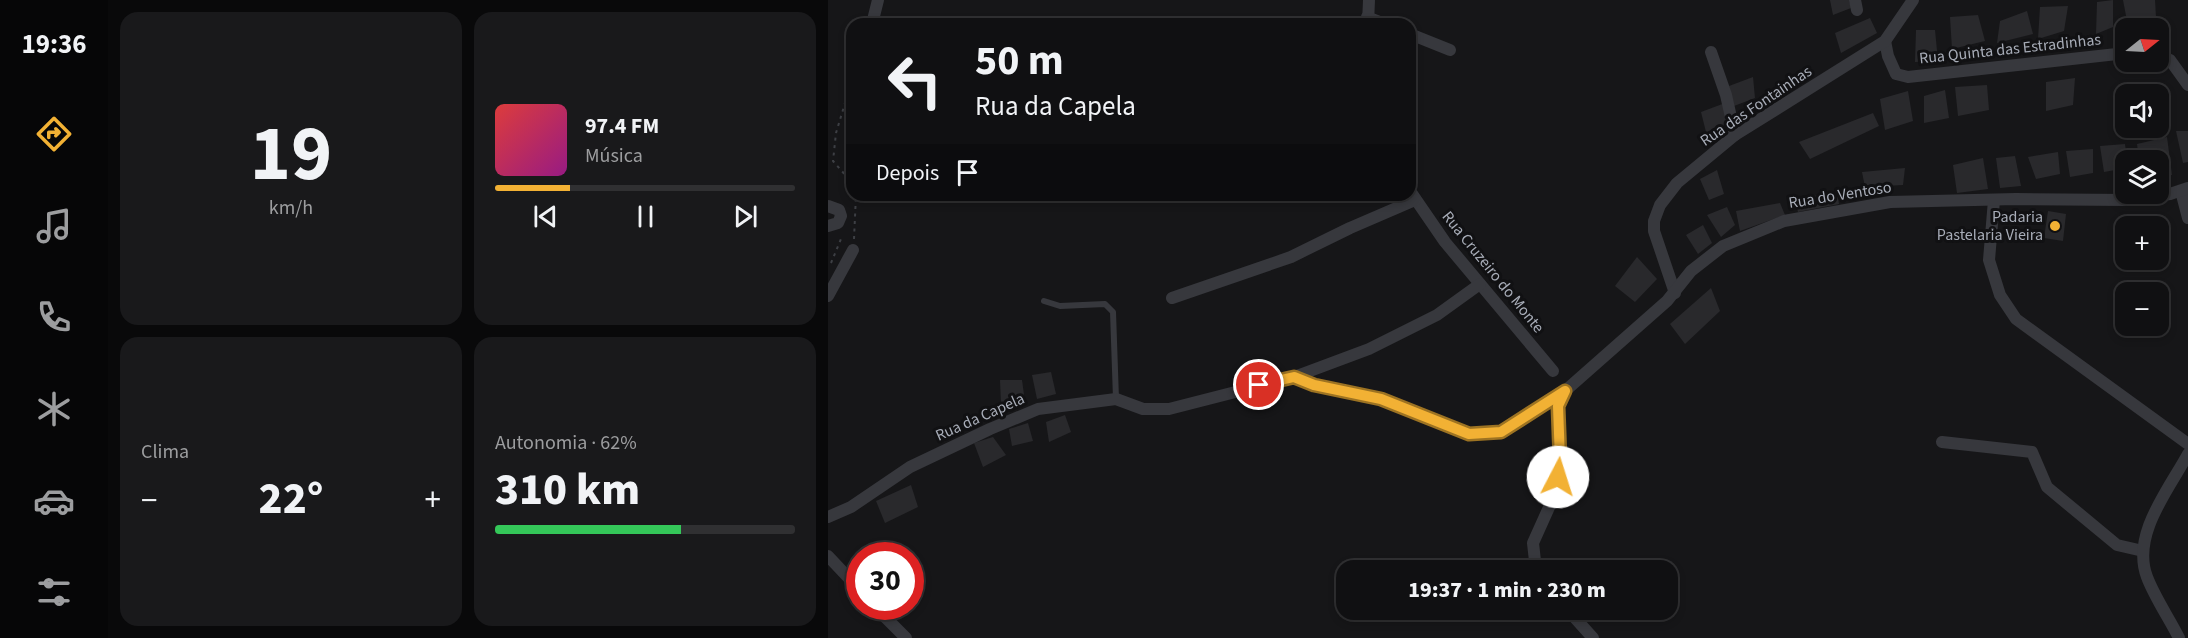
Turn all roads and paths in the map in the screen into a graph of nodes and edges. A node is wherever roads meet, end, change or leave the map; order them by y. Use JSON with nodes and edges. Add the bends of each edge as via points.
{"nodes":[{"id":1,"x":878,"y":0,"type":"edge"},
{"id":2,"x":1369,"y":0,"type":"edge"},
{"id":3,"x":1913,"y":0,"type":"edge"},
{"id":4,"x":874,"y":18,"type":"edge"},
{"id":5,"x":1367,"y":18,"type":"edge"},
{"id":6,"x":1416,"y":36,"type":"edge"},
{"id":7,"x":1885,"y":41,"type":"junction"},
{"id":8,"x":1450,"y":50,"type":"dead end"},
{"id":9,"x":1711,"y":52,"type":"dead end"},
{"id":10,"x":2115,"y":54,"type":"edge"},
{"id":11,"x":2169,"y":60,"type":"edge"},
{"id":12,"x":2188,"y":85,"type":"edge"},
{"id":13,"x":846,"y":100,"type":"edge"},
{"id":14,"x":1735,"y":135,"type":"junction"},
{"id":15,"x":846,"y":176,"type":"edge"},
{"id":16,"x":2184,"y":189,"type":"edge"},
{"id":17,"x":1994,"y":200,"type":"junction"},
{"id":18,"x":855,"y":201,"type":"edge"},
{"id":19,"x":1401,"y":201,"type":"edge"},
{"id":20,"x":1416,"y":201,"type":"edge"},
{"id":21,"x":828,"y":206,"type":"edge"},
{"id":22,"x":2188,"y":218,"type":"edge"},
{"id":23,"x":833,"y":225,"type":"edge"},
{"id":24,"x":853,"y":250,"type":"joint"},
{"id":25,"x":828,"y":270,"type":"edge"},
{"id":26,"x":1480,"y":284,"type":"junction"},
{"id":27,"x":1675,"y":293,"type":"junction"},
{"id":28,"x":828,"y":296,"type":"edge"},
{"id":29,"x":1172,"y":298,"type":"dead end"},
{"id":30,"x":1044,"y":301,"type":"dead end"},
{"id":31,"x":1553,"y":371,"type":"dead end"},
{"id":32,"x":1294,"y":377,"type":"junction"},
{"id":33,"x":1565,"y":391,"type":"junction"},
{"id":34,"x":1116,"y":399,"type":"junction"},
{"id":35,"x":1942,"y":442,"type":"dead end"},
{"id":36,"x":2188,"y":444,"type":"edge"},
{"id":37,"x":2188,"y":454,"type":"edge"},
{"id":38,"x":828,"y":518,"type":"edge"},
{"id":39,"x":2143,"y":551,"type":"junction"},
{"id":40,"x":828,"y":556,"type":"edge"},
{"id":41,"x":1535,"y":560,"type":"edge"},
{"id":42,"x":846,"y":575,"type":"edge"},
{"id":43,"x":888,"y":620,"type":"edge"},
{"id":44,"x":1577,"y":620,"type":"edge"},
{"id":45,"x":906,"y":638,"type":"edge"},
{"id":46,"x":1593,"y":638,"type":"edge"},
{"id":47,"x":2179,"y":638,"type":"edge"}],
"edges":[{"from":1,"to":4,"type":"street"},
{"from":2,"to":5,"type":"street"},
{"from":3,"to":7,"type":"street","name":"Rua das Fontainhas"},
{"from":6,"to":8,"type":"street"},
{"from":7,"to":10,"type":"street","name":"Rua Quinta das Estradinhas","via":[[1896,74],[1908,77]]},
{"from":7,"to":14,"type":"street","name":"Rua das Fontainhas"},
{"from":9,"to":14,"type":"street"},
{"from":11,"to":12,"type":"street"},
{"from":13,"to":15,"type":"path","via":[[833,160]]},
{"from":14,"to":27,"type":"street","name":"Rua das Fontainhas","via":[[1677,183],[1660,205],[1654,231]]},
{"from":16,"to":17,"type":"street","name":"Rua do Ventoso","via":[[2127,200]]},
{"from":16,"to":22,"type":"street"},
{"from":17,"to":27,"type":"street","name":"Rua do Ventoso","via":[[1890,202],[1784,221],[1723,246],[1691,271]]},
{"from":17,"to":36,"type":"street","via":[[1989,260],[2000,295],[2016,319]]},
{"from":18,"to":24,"type":"path"},
{"from":19,"to":29,"type":"street","via":[[1291,257]]},
{"from":20,"to":26,"type":"street","name":"Rua Cruzeiro do Monte"},
{"from":21,"to":23,"type":"street","via":[[841,216]]},
{"from":23,"to":25,"type":"path","via":[[841,238]]},
{"from":24,"to":28,"type":"street"},
{"from":26,"to":31,"type":"street","name":"Rua Cruzeiro do Monte"},
{"from":26,"to":32,"type":"street","name":"Rua da Capela","via":[[1437,315],[1369,350]]},
{"from":27,"to":33,"type":"street","name":"Rua do Ventoso"},
{"from":30,"to":34,"type":"lane","via":[[1060,306],[1105,304],[1113,312]]},
{"from":32,"to":33,"type":"street","via":[[1381,399],[1469,434],[1501,432]]},
{"from":32,"to":34,"type":"street","name":"Rua da Capela","via":[[1169,409],[1143,409]]},
{"from":33,"to":41,"type":"street","via":[[1558,406],[1560,460],[1555,494],[1533,543]]},
{"from":34,"to":38,"type":"street","name":"Rua da Capela","via":[[1038,410],[990,429],[910,467]]},
{"from":35,"to":39,"type":"street","via":[[2032,452],[2047,487],[2117,545]]},
{"from":37,"to":39,"type":"street","via":[[2149,523]]},
{"from":39,"to":47,"type":"street","via":[[2146,576]]},
{"from":40,"to":42,"type":"street"},
{"from":43,"to":45,"type":"street"},
{"from":44,"to":46,"type":"street"}]}
